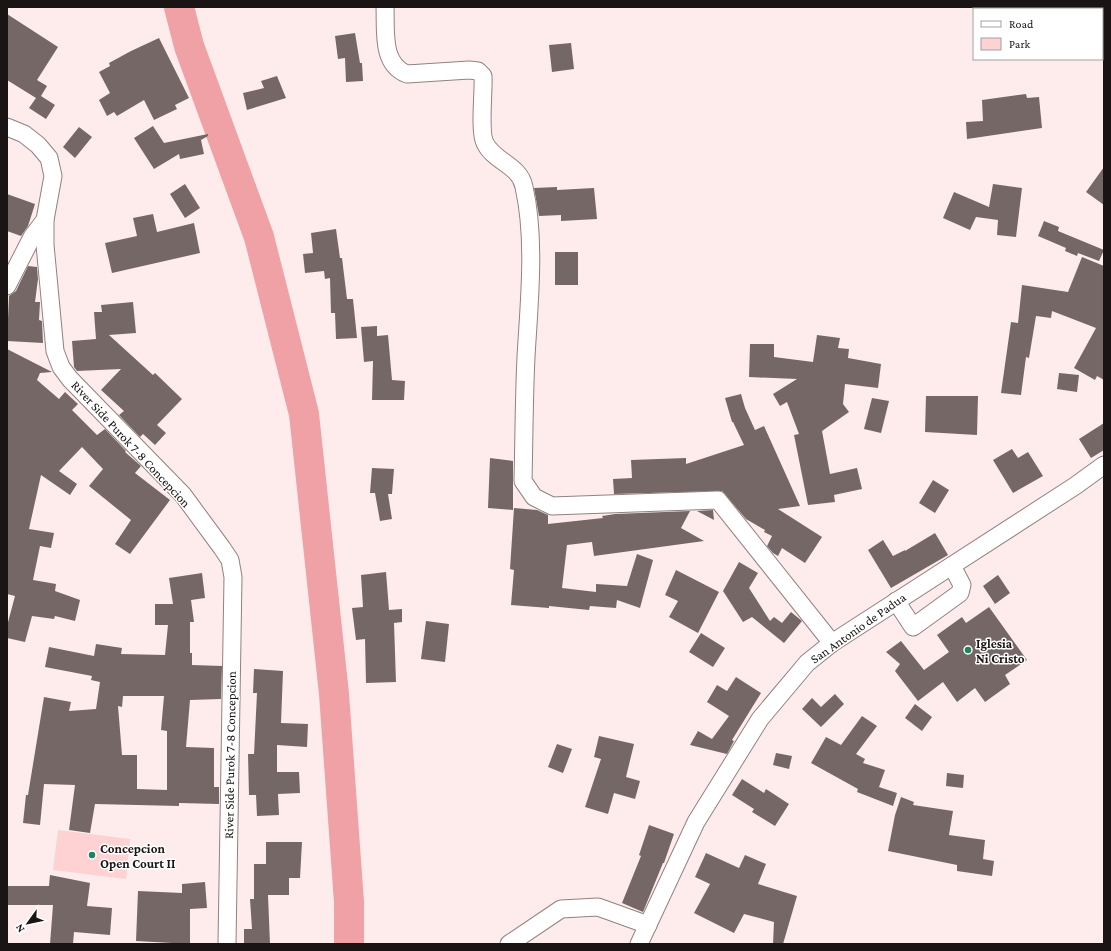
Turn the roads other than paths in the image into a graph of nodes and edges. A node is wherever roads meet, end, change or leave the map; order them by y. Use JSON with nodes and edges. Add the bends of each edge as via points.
{"nodes":[{"id":1,"x":385,"y":7,"type":"edge"},
{"id":2,"x":7,"y":126,"type":"edge"},
{"id":3,"x":45,"y":220,"type":"junction"},
{"id":4,"x":7,"y":286,"type":"edge"},
{"id":5,"x":1104,"y":465,"type":"edge"},
{"id":6,"x":952,"y":566,"type":"junction"},
{"id":7,"x":896,"y":601,"type":"junction"},
{"id":8,"x":832,"y":643,"type":"junction"},
{"id":9,"x":648,"y":925,"type":"junction"},
{"id":10,"x":227,"y":944,"type":"edge"},
{"id":11,"x":509,"y":944,"type":"edge"},
{"id":12,"x":639,"y":944,"type":"edge"}],
"edges":[{"from":1,"to":8,"type":"street","via":[[388,53],[400,71],[407,74],[469,70],[483,76],[484,141],[490,151],[517,171],[524,186],[529,228],[530,295],[524,481],[534,497],[552,506],[718,500]]},
{"from":2,"to":3,"type":"street","name":"River Side Purok 7-8 Concepcion","via":[[24,134],[49,158],[53,176]]},
{"from":3,"to":4,"type":"street","via":[[32,236]]},
{"from":3,"to":10,"type":"street","name":"River Side Purok 7-8 Concepcion","via":[[55,351],[61,367],[183,495],[230,560],[233,577]]},
{"from":5,"to":6,"type":"street","name":"San Antonio de Padua"},
{"from":6,"to":7,"type":"street","name":"San Antonio de Padua"},
{"from":6,"to":7,"type":"street","via":[[962,585],[960,593],[913,627]]},
{"from":7,"to":8,"type":"street","name":"San Antonio de Padua"},
{"from":8,"to":9,"type":"street","name":"San Antonio de Padua","via":[[807,663],[760,719],[696,822]]},
{"from":9,"to":11,"type":"street","via":[[598,907],[561,909]]},
{"from":9,"to":12,"type":"street","name":"San Antonio de Padua"}]}
